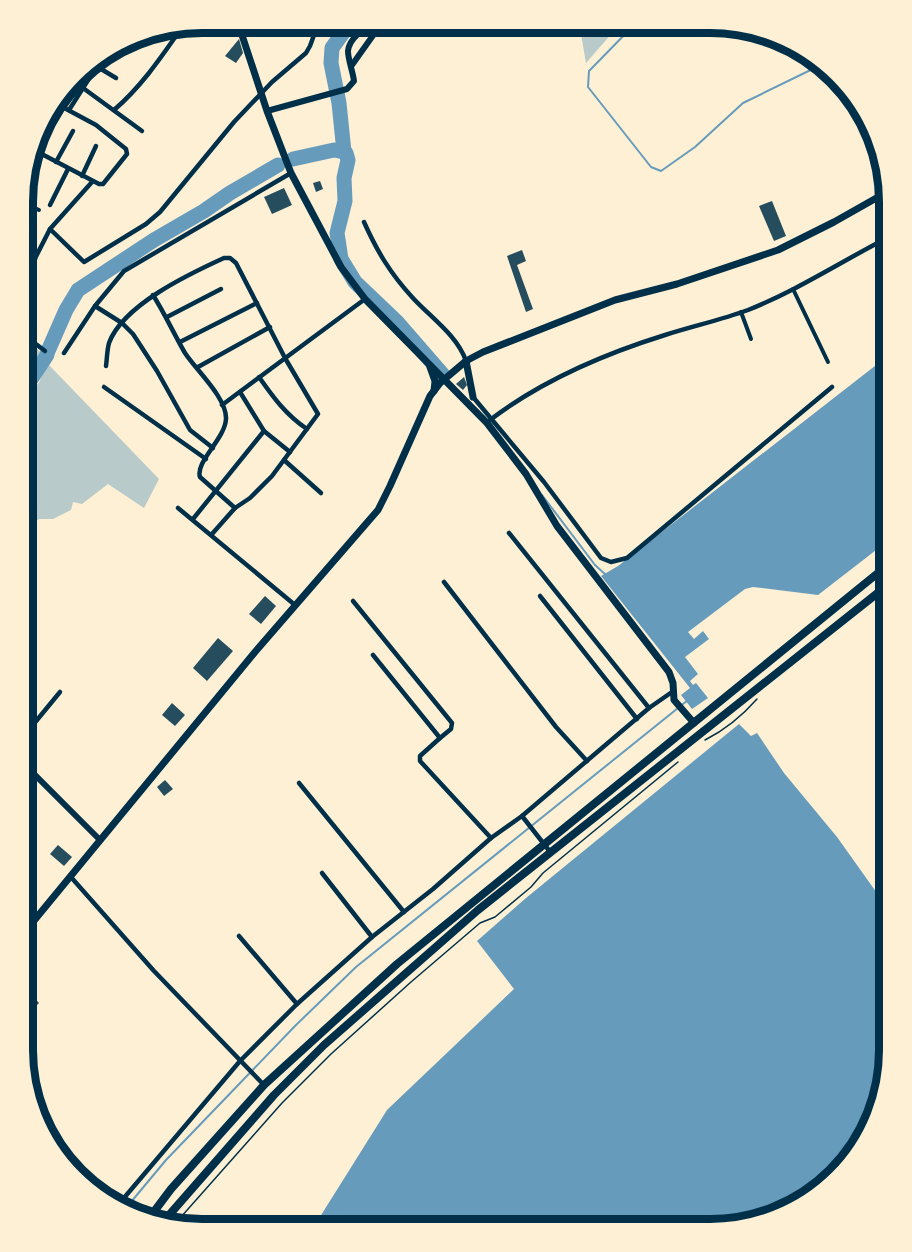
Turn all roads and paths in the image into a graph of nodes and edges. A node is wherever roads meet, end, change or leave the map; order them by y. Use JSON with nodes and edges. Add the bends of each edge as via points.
{"nodes":[{"id":1,"x":241,"y":33,"type":"edge"},
{"id":2,"x":314,"y":33,"type":"edge"},
{"id":3,"x":360,"y":33,"type":"edge"},
{"id":4,"x":374,"y":33,"type":"edge"},
{"id":5,"x":177,"y":35,"type":"edge"},
{"id":6,"x":352,"y":65,"type":"junction"},
{"id":7,"x":100,"y":68,"type":"edge"},
{"id":8,"x":92,"y":74,"type":"edge"},
{"id":9,"x":116,"y":78,"type":"dead end"},
{"id":10,"x":83,"y":88,"type":"junction"},
{"id":11,"x":262,"y":93,"type":"junction"},
{"id":12,"x":63,"y":107,"type":"edge"},
{"id":13,"x":69,"y":110,"type":"junction"},
{"id":14,"x":114,"y":110,"type":"junction"},
{"id":15,"x":267,"y":111,"type":"junction"},
{"id":16,"x":73,"y":131,"type":"dead end"},
{"id":17,"x":142,"y":131,"type":"dead end"},
{"id":18,"x":96,"y":146,"type":"dead end"},
{"id":19,"x":42,"y":155,"type":"joint"},
{"id":20,"x":56,"y":162,"type":"junction"},
{"id":21,"x":38,"y":163,"type":"edge"},
{"id":22,"x":68,"y":169,"type":"junction"},
{"id":23,"x":291,"y":173,"type":"junction"},
{"id":24,"x":82,"y":176,"type":"junction"},
{"id":25,"x":92,"y":182,"type":"junction"},
{"id":26,"x":879,"y":197,"type":"edge"},
{"id":27,"x":50,"y":205,"type":"dead end"},
{"id":28,"x":33,"y":207,"type":"edge"},
{"id":29,"x":39,"y":210,"type":"dead end"},
{"id":30,"x":364,"y":222,"type":"dead end"},
{"id":31,"x":50,"y":230,"type":"junction"},
{"id":32,"x":879,"y":243,"type":"edge"},
{"id":33,"x":35,"y":259,"type":"joint"},
{"id":34,"x":33,"y":263,"type":"edge"},
{"id":35,"x":221,"y":289,"type":"dead end"},
{"id":36,"x":793,"y":289,"type":"junction"},
{"id":37,"x":153,"y":295,"type":"junction"},
{"id":38,"x":365,"y":299,"type":"junction"},
{"id":39,"x":257,"y":303,"type":"junction"},
{"id":40,"x":95,"y":306,"type":"junction"},
{"id":41,"x":741,"y":312,"type":"junction"},
{"id":42,"x":167,"y":317,"type":"junction"},
{"id":43,"x":123,"y":322,"type":"junction"},
{"id":44,"x":270,"y":327,"type":"junction"},
{"id":45,"x":751,"y":339,"type":"dead end"},
{"id":46,"x":33,"y":342,"type":"edge"},
{"id":47,"x":180,"y":342,"type":"junction"},
{"id":48,"x":45,"y":351,"type":"dead end"},
{"id":49,"x":64,"y":352,"type":"dead end"},
{"id":50,"x":285,"y":358,"type":"junction"},
{"id":51,"x":466,"y":361,"type":"junction"},
{"id":52,"x":428,"y":362,"type":"junction"},
{"id":53,"x":828,"y":362,"type":"dead end"},
{"id":54,"x":106,"y":366,"type":"dead end"},
{"id":55,"x":198,"y":367,"type":"junction"},
{"id":56,"x":259,"y":376,"type":"junction"},
{"id":57,"x":447,"y":377,"type":"junction"},
{"id":58,"x":104,"y":387,"type":"dead end"},
{"id":59,"x":832,"y":387,"type":"dead end"},
{"id":60,"x":434,"y":391,"type":"junction"},
{"id":61,"x":240,"y":392,"type":"junction"},
{"id":62,"x":473,"y":397,"type":"joint"},
{"id":63,"x":222,"y":405,"type":"junction"},
{"id":64,"x":489,"y":421,"type":"junction"},
{"id":65,"x":307,"y":429,"type":"junction"},
{"id":66,"x":264,"y":431,"type":"junction"},
{"id":67,"x":213,"y":448,"type":"junction"},
{"id":68,"x":290,"y":452,"type":"junction"},
{"id":69,"x":206,"y":459,"type":"junction"},
{"id":70,"x":284,"y":460,"type":"junction"},
{"id":71,"x":216,"y":490,"type":"junction"},
{"id":72,"x":321,"y":493,"type":"dead end"},
{"id":73,"x":177,"y":508,"type":"dead end"},
{"id":74,"x":236,"y":508,"type":"junction"},
{"id":75,"x":193,"y":519,"type":"junction"},
{"id":76,"x":509,"y":533,"type":"dead end"},
{"id":77,"x":212,"y":534,"type":"junction"},
{"id":78,"x":879,"y":572,"type":"edge"},
{"id":79,"x":444,"y":582,"type":"dead end"},
{"id":80,"x":879,"y":592,"type":"edge"},
{"id":81,"x":540,"y":596,"type":"dead end"},
{"id":82,"x":353,"y":601,"type":"dead end"},
{"id":83,"x":296,"y":605,"type":"junction"},
{"id":84,"x":374,"y":655,"type":"dead end"},
{"id":85,"x":60,"y":692,"type":"dead end"},
{"id":86,"x":673,"y":696,"type":"junction"},
{"id":87,"x":649,"y":708,"type":"junction"},
{"id":88,"x":750,"y":709,"type":"dead end"},
{"id":89,"x":637,"y":719,"type":"junction"},
{"id":90,"x":694,"y":723,"type":"junction"},
{"id":91,"x":33,"y":725,"type":"edge"},
{"id":92,"x":440,"y":738,"type":"junction"},
{"id":93,"x":704,"y":741,"type":"dead end"},
{"id":94,"x":587,"y":761,"type":"junction"},
{"id":95,"x":677,"y":763,"type":"dead end"},
{"id":96,"x":33,"y":773,"type":"edge"},
{"id":97,"x":299,"y":783,"type":"dead end"},
{"id":98,"x":523,"y":818,"type":"junction"},
{"id":99,"x":492,"y":838,"type":"junction"},
{"id":100,"x":100,"y":840,"type":"junction"},
{"id":101,"x":544,"y":844,"type":"junction"},
{"id":102,"x":551,"y":853,"type":"junction"},
{"id":103,"x":321,"y":873,"type":"dead end"},
{"id":104,"x":70,"y":876,"type":"junction"},
{"id":105,"x":404,"y":912,"type":"junction"},
{"id":106,"x":33,"y":922,"type":"edge"},
{"id":107,"x":239,"y":936,"type":"dead end"},
{"id":108,"x":372,"y":937,"type":"junction"},
{"id":109,"x":297,"y":1004,"type":"junction"},
{"id":110,"x":241,"y":1063,"type":"junction"},
{"id":111,"x":264,"y":1085,"type":"junction"},
{"id":112,"x":123,"y":1199,"type":"edge"},
{"id":113,"x":154,"y":1212,"type":"edge"},
{"id":114,"x":168,"y":1216,"type":"edge"},
{"id":115,"x":180,"y":1218,"type":"edge"}],
"edges":[{"from":1,"to":11,"type":"main road"},
{"from":2,"to":11,"type":"street","via":[[306,53]]},
{"from":3,"to":6,"type":"street","via":[[348,51]]},
{"from":4,"to":6,"type":"street"},
{"from":5,"to":14,"type":"street","via":[[145,79]]},
{"from":6,"to":15,"type":"street","via":[[354,81],[347,89]]},
{"from":7,"to":9,"type":"street"},
{"from":8,"to":10,"type":"street"},
{"from":10,"to":13,"type":"street"},
{"from":10,"to":14,"type":"street"},
{"from":11,"to":15,"type":"main road"},
{"from":11,"to":31,"type":"street","via":[[146,224],[84,262]]},
{"from":12,"to":13,"type":"street"},
{"from":13,"to":25,"type":"street","via":[[127,150],[103,184]]},
{"from":14,"to":17,"type":"street"},
{"from":15,"to":23,"type":"main road"},
{"from":16,"to":20,"type":"street"},
{"from":18,"to":24,"type":"street"},
{"from":19,"to":20,"type":"street"},
{"from":19,"to":21,"type":"street"},
{"from":20,"to":22,"type":"street"},
{"from":22,"to":24,"type":"street"},
{"from":22,"to":27,"type":"street"},
{"from":23,"to":38,"type":"main road","via":[[341,267]]},
{"from":23,"to":40,"type":"street","via":[[124,271]]},
{"from":24,"to":25,"type":"street"},
{"from":25,"to":31,"type":"street"},
{"from":26,"to":51,"type":"main road","via":[[778,250],[678,284],[615,300]]},
{"from":28,"to":29,"type":"street"},
{"from":30,"to":51,"type":"street","via":[[381,258],[462,350]]},
{"from":31,"to":33,"type":"street"},
{"from":32,"to":36,"type":"street"},
{"from":33,"to":34,"type":"street"},
{"from":35,"to":42,"type":"street"},
{"from":36,"to":41,"type":"street"},
{"from":36,"to":53,"type":"street"},
{"from":37,"to":39,"type":"street","via":[[224,258],[231,258]]},
{"from":37,"to":42,"type":"street"},
{"from":37,"to":43,"type":"street"},
{"from":38,"to":50,"type":"street"},
{"from":38,"to":52,"type":"main road"},
{"from":39,"to":44,"type":"street"},
{"from":39,"to":47,"type":"street"},
{"from":40,"to":43,"type":"street"},
{"from":40,"to":49,"type":"street"},
{"from":41,"to":45,"type":"street"},
{"from":41,"to":64,"type":"street","via":[[617,352],[513,403]]},
{"from":42,"to":47,"type":"street"},
{"from":43,"to":54,"type":"street","via":[[110,341]]},
{"from":43,"to":67,"type":"street","via":[[190,430]]},
{"from":44,"to":50,"type":"street"},
{"from":44,"to":55,"type":"street"},
{"from":46,"to":48,"type":"street"},
{"from":47,"to":55,"type":"street"},
{"from":50,"to":56,"type":"street"},
{"from":50,"to":65,"type":"street","via":[[318,414]]},
{"from":51,"to":57,"type":"main road"},
{"from":51,"to":62,"type":"main road"},
{"from":52,"to":57,"type":"main road"},
{"from":52,"to":60,"type":"main road","via":[[435,381]]},
{"from":55,"to":63,"type":"street"},
{"from":56,"to":61,"type":"street"},
{"from":56,"to":65,"type":"street","via":[[276,402]]},
{"from":57,"to":60,"type":"main road"},
{"from":57,"to":64,"type":"main road"},
{"from":58,"to":69,"type":"street"},
{"from":59,"to":64,"type":"street","via":[[627,558],[611,562],[601,558],[544,482]]},
{"from":60,"to":83,"type":"main road","via":[[378,510]]},
{"from":61,"to":63,"type":"street"},
{"from":61,"to":66,"type":"street"},
{"from":62,"to":64,"type":"street"},
{"from":63,"to":67,"type":"street","via":[[225,426]]},
{"from":64,"to":86,"type":"main road","via":[[559,524],[669,672]]},
{"from":65,"to":68,"type":"street"},
{"from":66,"to":68,"type":"street"},
{"from":66,"to":71,"type":"street"},
{"from":67,"to":69,"type":"street"},
{"from":68,"to":70,"type":"street"},
{"from":69,"to":71,"type":"street","via":[[198,473]]},
{"from":70,"to":72,"type":"street"},
{"from":70,"to":74,"type":"street"},
{"from":71,"to":74,"type":"street"},
{"from":71,"to":75,"type":"street"},
{"from":73,"to":75,"type":"street"},
{"from":74,"to":77,"type":"street"},
{"from":75,"to":77,"type":"street"},
{"from":76,"to":87,"type":"street"},
{"from":77,"to":83,"type":"street"},
{"from":78,"to":90,"type":"main road"},
{"from":79,"to":94,"type":"street"},
{"from":80,"to":102,"type":"main road"},
{"from":81,"to":89,"type":"street"},
{"from":82,"to":92,"type":"street","via":[[452,723]]},
{"from":83,"to":100,"type":"main road"},
{"from":84,"to":92,"type":"street"},
{"from":85,"to":91,"type":"street"},
{"from":86,"to":87,"type":"street","via":[[663,697]]},
{"from":86,"to":90,"type":"main road"},
{"from":87,"to":89,"type":"street"},
{"from":88,"to":93,"type":"path"},
{"from":89,"to":94,"type":"street"},
{"from":90,"to":101,"type":"main road"},
{"from":92,"to":99,"type":"street","via":[[420,756],[420,761]]},
{"from":94,"to":98,"type":"street"},
{"from":95,"to":115,"type":"path","via":[[495,917],[480,923],[331,1054]]},
{"from":96,"to":100,"type":"street"},
{"from":97,"to":105,"type":"street"},
{"from":98,"to":99,"type":"street"},
{"from":98,"to":101,"type":"street"},
{"from":99,"to":105,"type":"street"},
{"from":100,"to":104,"type":"main road"},
{"from":101,"to":102,"type":"street"},
{"from":101,"to":111,"type":"main road","via":[[397,964]]},
{"from":102,"to":114,"type":"main road","via":[[478,910],[324,1045],[274,1095]]},
{"from":103,"to":108,"type":"street"},
{"from":104,"to":106,"type":"main road"},
{"from":104,"to":110,"type":"street"},
{"from":105,"to":108,"type":"street"},
{"from":107,"to":109,"type":"street"},
{"from":108,"to":109,"type":"street"},
{"from":109,"to":110,"type":"street"},
{"from":110,"to":111,"type":"street"},
{"from":110,"to":112,"type":"street"},
{"from":111,"to":113,"type":"main road"}]}
